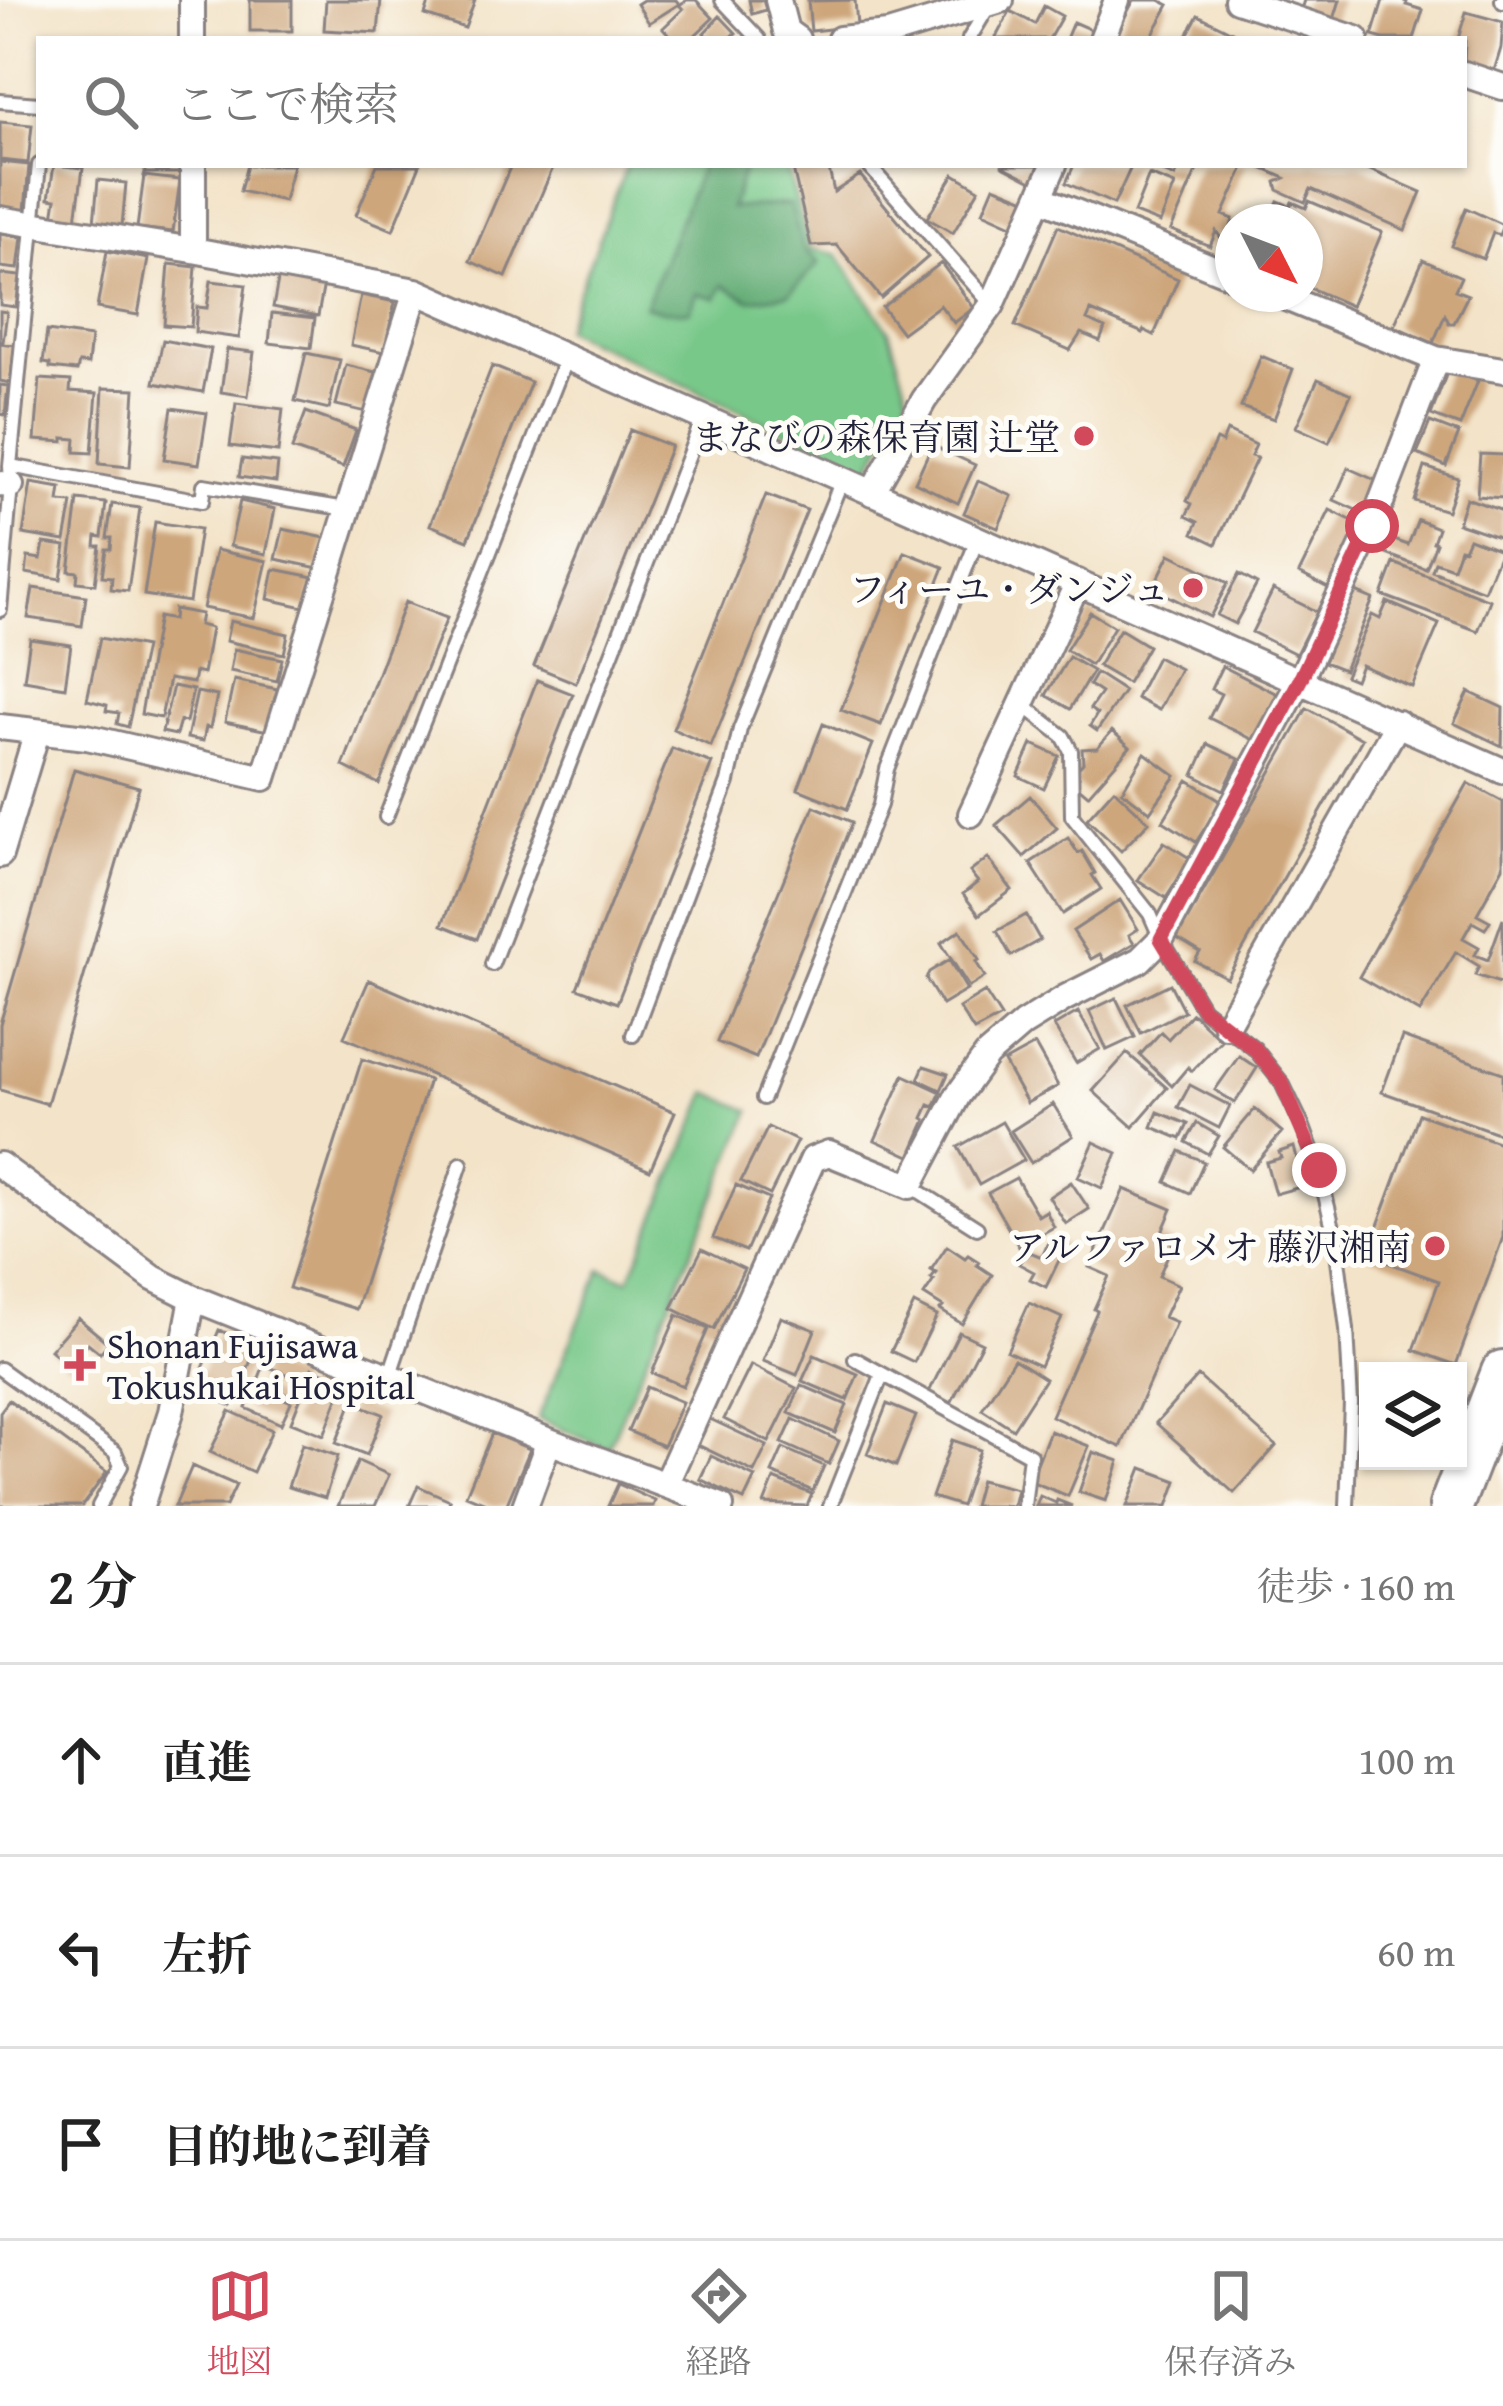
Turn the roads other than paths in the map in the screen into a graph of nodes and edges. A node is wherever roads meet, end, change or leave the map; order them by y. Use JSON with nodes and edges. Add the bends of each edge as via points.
{"nodes":[{"id":1,"x":192,"y":0,"type":"edge"},
{"id":2,"x":722,"y":0,"type":"edge"},
{"id":3,"x":778,"y":0,"type":"edge"},
{"id":4,"x":1117,"y":0,"type":"edge"},
{"id":5,"x":1237,"y":0,"type":"edge"},
{"id":6,"x":996,"y":2,"type":"edge"},
{"id":7,"x":192,"y":36,"type":"edge"},
{"id":8,"x":756,"y":36,"type":"edge"},
{"id":9,"x":792,"y":36,"type":"edge"},
{"id":10,"x":869,"y":36,"type":"edge"},
{"id":11,"x":971,"y":36,"type":"edge"},
{"id":12,"x":1103,"y":36,"type":"edge"},
{"id":13,"x":1347,"y":36,"type":"edge"},
{"id":14,"x":1467,"y":75,"type":"edge"},
{"id":15,"x":1503,"y":87,"type":"edge"},
{"id":16,"x":0,"y":101,"type":"edge"},
{"id":17,"x":36,"y":104,"type":"edge"},
{"id":18,"x":39,"y":168,"type":"edge"},
{"id":19,"x":193,"y":168,"type":"edge"},
{"id":20,"x":871,"y":168,"type":"edge"},
{"id":21,"x":1053,"y":168,"type":"edge"},
{"id":22,"x":1041,"y":199,"type":"junction"},
{"id":23,"x":0,"y":220,"type":"edge"},
{"id":24,"x":33,"y":223,"type":"junction"},
{"id":25,"x":193,"y":250,"type":"junction"},
{"id":26,"x":1215,"y":269,"type":"edge"},
{"id":27,"x":416,"y":291,"type":"junction"},
{"id":28,"x":992,"y":305,"type":"junction"},
{"id":29,"x":1320,"y":312,"type":"edge"},
{"id":30,"x":566,"y":357,"type":"junction"},
{"id":31,"x":1436,"y":359,"type":"junction"},
{"id":32,"x":1503,"y":370,"type":"edge"},
{"id":33,"x":703,"y":418,"type":"junction"},
{"id":34,"x":7,"y":479,"type":"edge"},
{"id":35,"x":842,"y":480,"type":"junction"},
{"id":36,"x":872,"y":493,"type":"junction"},
{"id":37,"x":346,"y":509,"type":"junction"},
{"id":38,"x":976,"y":540,"type":"junction"},
{"id":39,"x":1078,"y":582,"type":"junction"},
{"id":40,"x":0,"y":610,"type":"edge"},
{"id":41,"x":1300,"y":680,"type":"junction"},
{"id":42,"x":1022,"y":704,"type":"junction"},
{"id":43,"x":1398,"y":723,"type":"junction"},
{"id":44,"x":0,"y":727,"type":"edge"},
{"id":45,"x":37,"y":732,"type":"junction"},
{"id":46,"x":1503,"y":771,"type":"edge"},
{"id":47,"x":971,"y":814,"type":"dead end"},
{"id":48,"x":386,"y":817,"type":"dead end"},
{"id":49,"x":0,"y":856,"type":"edge"},
{"id":50,"x":1161,"y":939,"type":"junction"},
{"id":51,"x":492,"y":964,"type":"dead end"},
{"id":52,"x":1226,"y":1026,"type":"junction"},
{"id":53,"x":633,"y":1035,"type":"dead end"},
{"id":54,"x":763,"y":1098,"type":"dead end"},
{"id":55,"x":461,"y":1164,"type":"dead end"},
{"id":56,"x":0,"y":1165,"type":"edge"},
{"id":57,"x":910,"y":1186,"type":"junction"},
{"id":58,"x":977,"y":1228,"type":"dead end"},
{"id":59,"x":193,"y":1298,"type":"junction"},
{"id":60,"x":855,"y":1359,"type":"dead end"},
{"id":61,"x":0,"y":1370,"type":"edge"},
{"id":62,"x":1503,"y":1372,"type":"edge"},
{"id":63,"x":882,"y":1375,"type":"junction"},
{"id":64,"x":389,"y":1377,"type":"junction"},
{"id":65,"x":549,"y":1441,"type":"junction"},
{"id":66,"x":665,"y":1485,"type":"junction"},
{"id":67,"x":99,"y":1506,"type":"edge"},
{"id":68,"x":141,"y":1506,"type":"edge"},
{"id":69,"x":525,"y":1506,"type":"edge"},
{"id":70,"x":721,"y":1506,"type":"edge"},
{"id":71,"x":830,"y":1506,"type":"edge"},
{"id":72,"x":1024,"y":1506,"type":"edge"},
{"id":73,"x":1347,"y":1506,"type":"edge"},
{"id":74,"x":1451,"y":1506,"type":"edge"}],
"edges":[{"from":1,"to":7,"type":"street"},
{"from":2,"to":8,"type":"lane"},
{"from":3,"to":9,"type":"street"},
{"from":4,"to":12,"type":"street"},
{"from":5,"to":13,"type":"street"},
{"from":6,"to":10,"type":"street"},
{"from":6,"to":11,"type":"lane"},
{"from":14,"to":15,"type":"street"},
{"from":16,"to":17,"type":"lane"},
{"from":18,"to":24,"type":"lane"},
{"from":19,"to":25,"type":"street"},
{"from":20,"to":28,"type":"lane"},
{"from":21,"to":22,"type":"street"},
{"from":22,"to":26,"type":"street"},
{"from":22,"to":28,"type":"street"},
{"from":23,"to":24,"type":"street"},
{"from":24,"to":25,"type":"street"},
{"from":24,"to":34,"type":"lane"},
{"from":25,"to":27,"type":"street"},
{"from":27,"to":30,"type":"street"},
{"from":27,"to":37,"type":"street"},
{"from":28,"to":36,"type":"street"},
{"from":29,"to":31,"type":"street"},
{"from":30,"to":33,"type":"street"},
{"from":30,"to":48,"type":"lane"},
{"from":31,"to":32,"type":"street"},
{"from":31,"to":41,"type":"street","via":[[1372,526]]},
{"from":33,"to":35,"type":"street"},
{"from":33,"to":51,"type":"lane"},
{"from":34,"to":37,"type":"lane","via":[[202,501],[204,484]]},
{"from":34,"to":40,"type":"lane"},
{"from":35,"to":36,"type":"street"},
{"from":35,"to":53,"type":"lane","via":[[740,729],[728,782]]},
{"from":36,"to":38,"type":"street"},
{"from":37,"to":45,"type":"street","via":[[264,778],[87,736]]},
{"from":38,"to":39,"type":"street"},
{"from":38,"to":54,"type":"lane"},
{"from":39,"to":41,"type":"street"},
{"from":39,"to":42,"type":"street"},
{"from":41,"to":43,"type":"street"},
{"from":41,"to":50,"type":"street"},
{"from":42,"to":47,"type":"street"},
{"from":42,"to":50,"type":"lane","via":[[1063,736],[1071,751],[1072,816]]},
{"from":43,"to":46,"type":"street"},
{"from":43,"to":52,"type":"street"},
{"from":44,"to":45,"type":"street"},
{"from":45,"to":49,"type":"street"},
{"from":50,"to":52,"type":"lane","via":[[1203,1009]]},
{"from":50,"to":57,"type":"street","via":[[987,1055]]},
{"from":52,"to":73,"type":"lane","via":[[1282,1083],[1319,1170],[1347,1329]]},
{"from":55,"to":64,"type":"lane"},
{"from":56,"to":59,"type":"street"},
{"from":57,"to":58,"type":"lane"},
{"from":57,"to":66,"type":"street","via":[[830,1153],[813,1159]]},
{"from":59,"to":64,"type":"street"},
{"from":59,"to":68,"type":"street","via":[[171,1412]]},
{"from":60,"to":63,"type":"lane"},
{"from":61,"to":67,"type":"lane","via":[[116,1452],[121,1466]]},
{"from":62,"to":74,"type":"highway"},
{"from":63,"to":71,"type":"lane"},
{"from":63,"to":72,"type":"lane","via":[[1030,1455]]},
{"from":64,"to":65,"type":"street"},
{"from":65,"to":66,"type":"street"},
{"from":65,"to":69,"type":"street"},
{"from":66,"to":70,"type":"street"}]}
